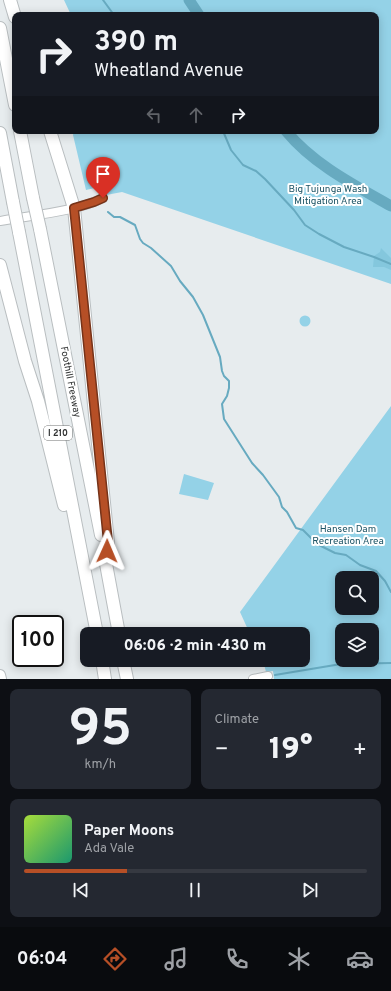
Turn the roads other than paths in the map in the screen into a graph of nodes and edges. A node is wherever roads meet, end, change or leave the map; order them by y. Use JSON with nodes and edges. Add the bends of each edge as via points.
{"nodes":[{"id":1,"x":10,"y":0,"type":"edge"},
{"id":2,"x":14,"y":12,"type":"edge"},
{"id":3,"x":0,"y":28,"type":"edge"},
{"id":4,"x":12,"y":90,"type":"edge"},
{"id":5,"x":0,"y":134,"type":"edge"},
{"id":6,"x":21,"y":134,"type":"edge"},
{"id":7,"x":51,"y":134,"type":"edge"},
{"id":8,"x":103,"y":198,"type":"dead end"},
{"id":9,"x":74,"y":208,"type":"junction"},
{"id":10,"x":0,"y":220,"type":"edge"},
{"id":11,"x":0,"y":265,"type":"edge"},
{"id":12,"x":106,"y":561,"type":"junction"},
{"id":13,"x":95,"y":627,"type":"edge"},
{"id":14,"x":95,"y":627,"type":"edge"},
{"id":15,"x":118,"y":627,"type":"edge"},
{"id":16,"x":103,"y":667,"type":"edge"},
{"id":17,"x":124,"y":667,"type":"edge"},
{"id":18,"x":0,"y":675,"type":"edge"},
{"id":19,"x":268,"y":676,"type":"dead end"},
{"id":20,"x":1,"y":679,"type":"edge"},
{"id":21,"x":105,"y":679,"type":"edge"},
{"id":22,"x":126,"y":679,"type":"edge"},
{"id":23,"x":253,"y":679,"type":"edge"}],
"edges":[{"from":1,"to":2,"type":"highway"},
{"from":3,"to":4,"type":"highway"},
{"from":5,"to":13,"type":"highway","number":"I 210","bridge":true},
{"from":6,"to":12,"type":"highway","name":"Foothill Freeway","number":"I 210","bridge":true},
{"from":7,"to":9,"type":"highway"},
{"from":8,"to":9,"type":"street"},
{"from":9,"to":10,"type":"street"},
{"from":9,"to":12,"type":"highway","via":[[108,542]]},
{"from":11,"to":14,"type":"highway","via":[[24,361],[38,401]]},
{"from":12,"to":15,"type":"highway","name":"Foothill Freeway","number":"I 210"},
{"from":16,"to":21,"type":"highway"},
{"from":17,"to":22,"type":"highway"},
{"from":18,"to":20,"type":"main road"},
{"from":19,"to":23,"type":"street"}]}
